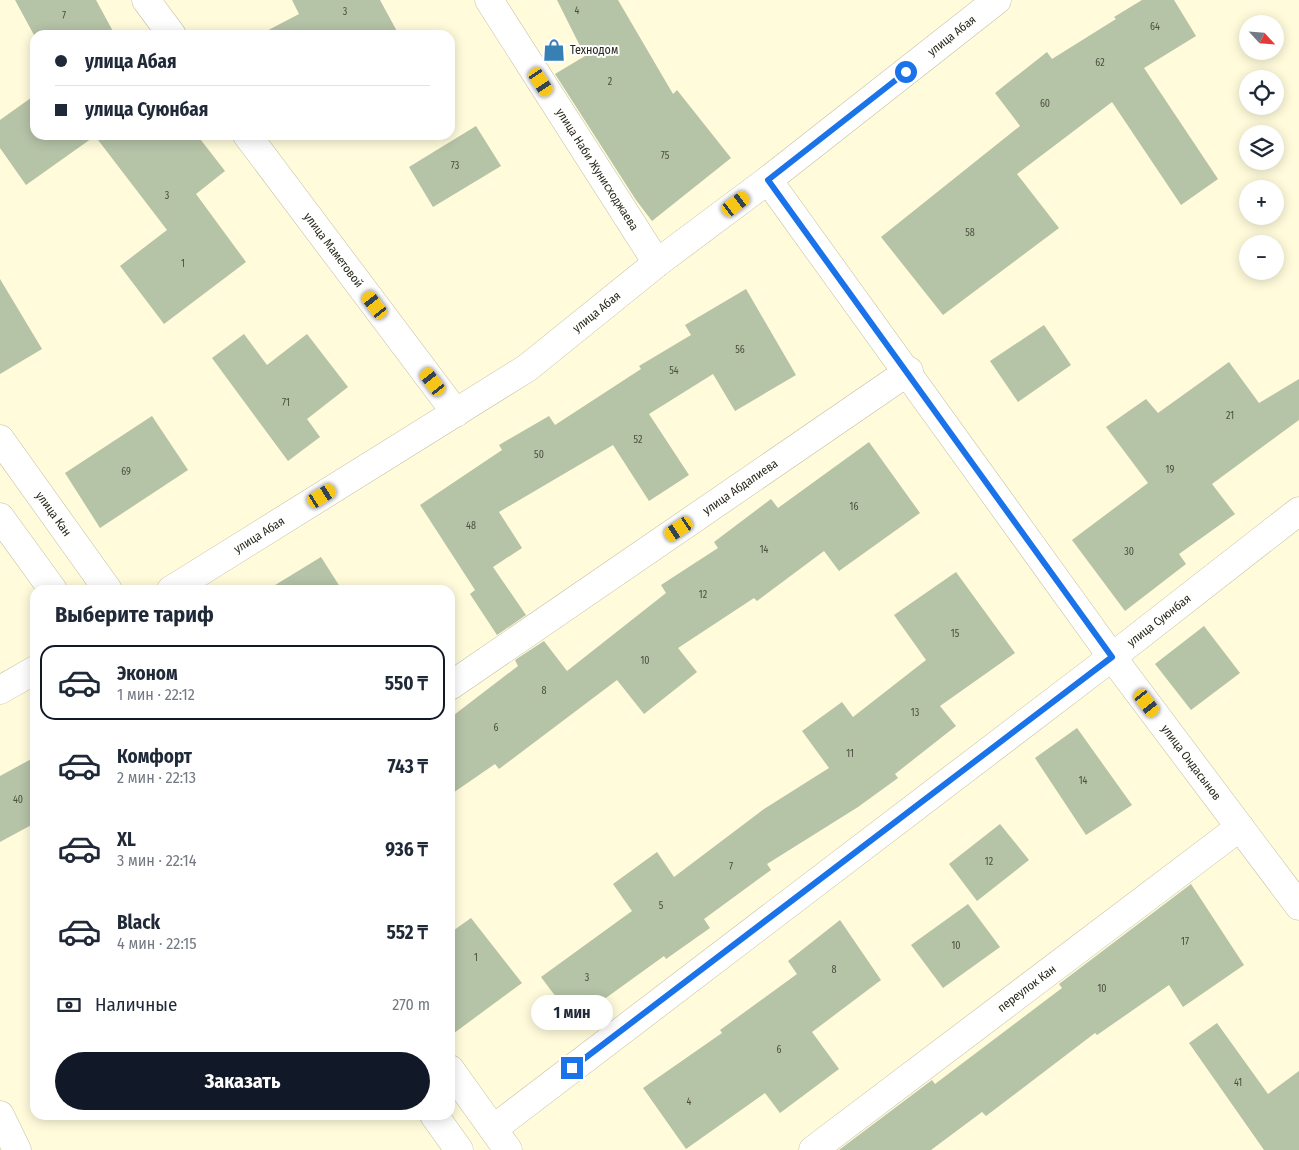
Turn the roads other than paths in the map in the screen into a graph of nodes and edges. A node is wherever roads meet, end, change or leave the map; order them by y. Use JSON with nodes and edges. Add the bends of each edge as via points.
{"nodes":[{"id":1,"x":146,"y":0,"type":"edge"},
{"id":2,"x":489,"y":0,"type":"edge"},
{"id":3,"x":997,"y":0,"type":"edge"},
{"id":4,"x":168,"y":30,"type":"edge"},
{"id":5,"x":251,"y":140,"type":"edge"},
{"id":6,"x":768,"y":180,"type":"junction"},
{"id":7,"x":657,"y":264,"type":"junction"},
{"id":8,"x":908,"y":371,"type":"junction"},
{"id":9,"x":456,"y":412,"type":"junction"},
{"id":10,"x":0,"y":439,"type":"edge"},
{"id":11,"x":1299,"y":511,"type":"edge"},
{"id":12,"x":0,"y":517,"type":"edge"},
{"id":13,"x":49,"y":585,"type":"edge"},
{"id":14,"x":104,"y":585,"type":"edge"},
{"id":15,"x":179,"y":585,"type":"edge"},
{"id":16,"x":1112,"y":657,"type":"junction"},
{"id":17,"x":30,"y":673,"type":"edge"},
{"id":18,"x":455,"y":683,"type":"edge"},
{"id":19,"x":0,"y":690,"type":"edge"},
{"id":20,"x":1240,"y":827,"type":"junction"},
{"id":21,"x":1299,"y":906,"type":"edge"},
{"id":22,"x":455,"y":1076,"type":"edge"},
{"id":23,"x":0,"y":1115,"type":"edge"},
{"id":24,"x":438,"y":1120,"type":"edge"},
{"id":25,"x":500,"y":1140,"type":"edge"},
{"id":26,"x":18,"y":1150,"type":"edge"},
{"id":27,"x":459,"y":1150,"type":"edge"},
{"id":28,"x":813,"y":1150,"type":"edge"}],
"edges":[{"from":1,"to":4,"type":"street"},
{"from":2,"to":7,"type":"street","name":"улица Наби Жунисходжаева"},
{"from":3,"to":6,"type":"street","name":"улица Абая"},
{"from":5,"to":9,"type":"street","name":"улица Маметовой"},
{"from":6,"to":7,"type":"street","name":"улица Абая"},
{"from":6,"to":8,"type":"street","name":"улица Ондасынов"},
{"from":7,"to":9,"type":"street","name":"улица Абая","via":[[527,368]]},
{"from":8,"to":16,"type":"street","name":"улица Ондасынов"},
{"from":8,"to":18,"type":"street","name":"улица Абдалиева"},
{"from":9,"to":15,"type":"street","name":"улица Абая"},
{"from":10,"to":14,"type":"street","name":"улица Кан"},
{"from":11,"to":16,"type":"street","name":"улица Суюнбая"},
{"from":12,"to":13,"type":"street"},
{"from":16,"to":20,"type":"street","name":"улица Ондасынов"},
{"from":16,"to":25,"type":"street","name":"улица Суюнбая"},
{"from":17,"to":19,"type":"street"},
{"from":20,"to":21,"type":"street","name":"улица Ондасынов"},
{"from":20,"to":28,"type":"street","name":"переулок Кан"},
{"from":22,"to":25,"type":"street"},
{"from":23,"to":26,"type":"street"},
{"from":24,"to":27,"type":"street"}]}
